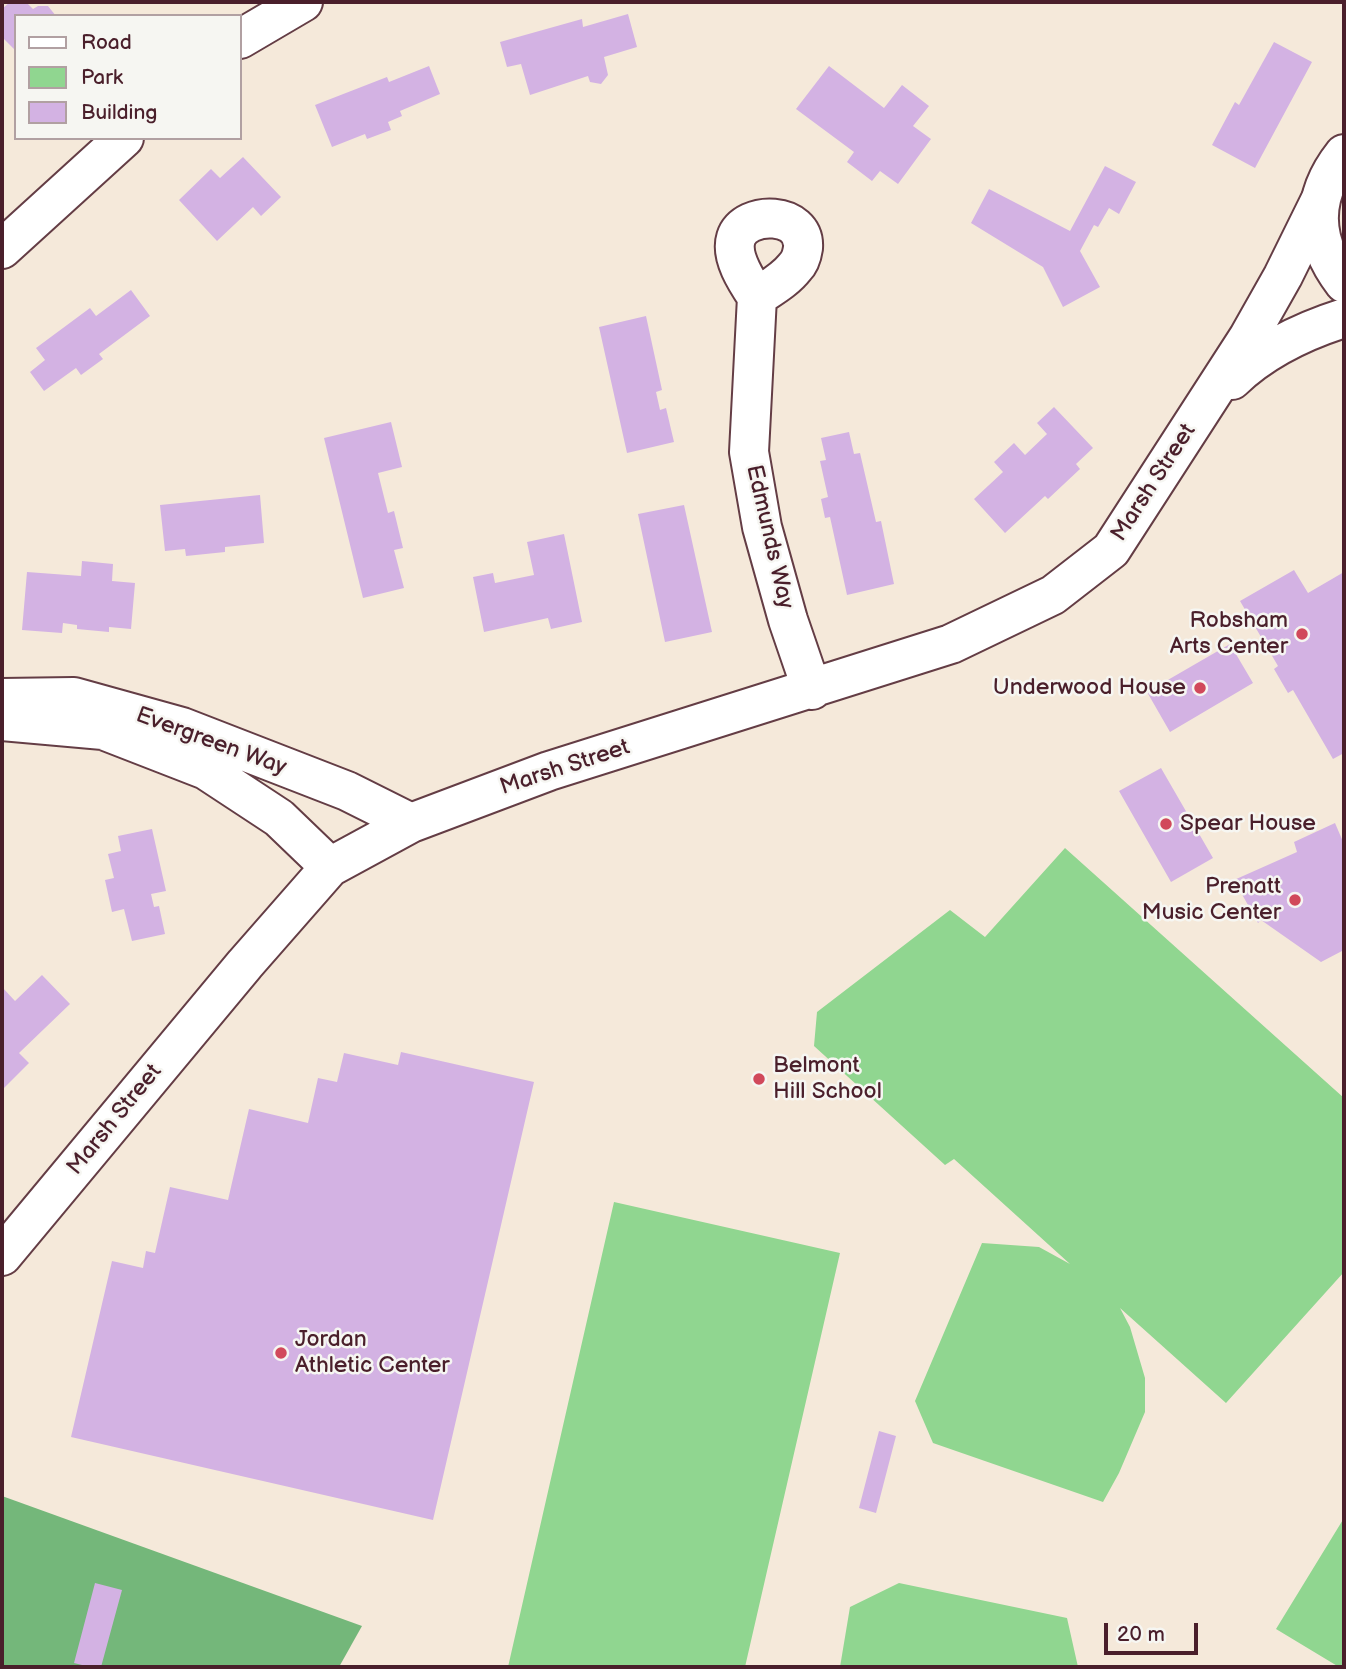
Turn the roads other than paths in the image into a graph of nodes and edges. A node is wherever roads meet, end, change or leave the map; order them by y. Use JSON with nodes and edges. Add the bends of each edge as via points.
{"nodes":[{"id":1,"x":301,"y":2,"type":"edge"},
{"id":2,"x":242,"y":37,"type":"edge"},
{"id":3,"x":122,"y":140,"type":"edge"},
{"id":4,"x":1344,"y":154,"type":"edge"},
{"id":5,"x":1320,"y":201,"type":"junction"},
{"id":6,"x":2,"y":249,"type":"edge"},
{"id":7,"x":1344,"y":283,"type":"edge"},
{"id":8,"x":757,"y":297,"type":"dead end"},
{"id":9,"x":1344,"y":318,"type":"edge"},
{"id":10,"x":1205,"y":405,"type":"junction"},
{"id":11,"x":812,"y":690,"type":"junction"},
{"id":12,"x":2,"y":698,"type":"edge"},
{"id":13,"x":2,"y":721,"type":"edge"},
{"id":14,"x":411,"y":822,"type":"junction"},
{"id":15,"x":330,"y":867,"type":"junction"},
{"id":16,"x":2,"y":1256,"type":"edge"}],
"edges":[{"from":1,"to":2,"type":"street"},
{"from":3,"to":6,"type":"street"},
{"from":4,"to":5,"type":"street","via":[[1331,170]]},
{"from":5,"to":7,"type":"street","via":[[1319,233],[1329,264]]},
{"from":5,"to":10,"type":"street","name":"Marsh Street","via":[[1283,276]]},
{"from":8,"to":11,"type":"street","name":"Edmunds Way","via":[[748,452],[762,527]]},
{"from":9,"to":10,"type":"street","name":"Marsh Street","via":[[1288,340],[1250,363]]},
{"from":10,"to":11,"type":"street","name":"Marsh Street","via":[[1111,550],[1053,595],[951,644]]},
{"from":11,"to":14,"type":"street","name":"Marsh Street","via":[[549,771]]},
{"from":12,"to":14,"type":"street","name":"Evergreen Way","via":[[75,697],[182,727],[347,791]]},
{"from":13,"to":15,"type":"street","name":"Evergreen Way","via":[[103,730],[206,770],[279,818]]},
{"from":14,"to":15,"type":"street","name":"Marsh Street"},
{"from":15,"to":16,"type":"street","name":"Marsh Street"}]}
